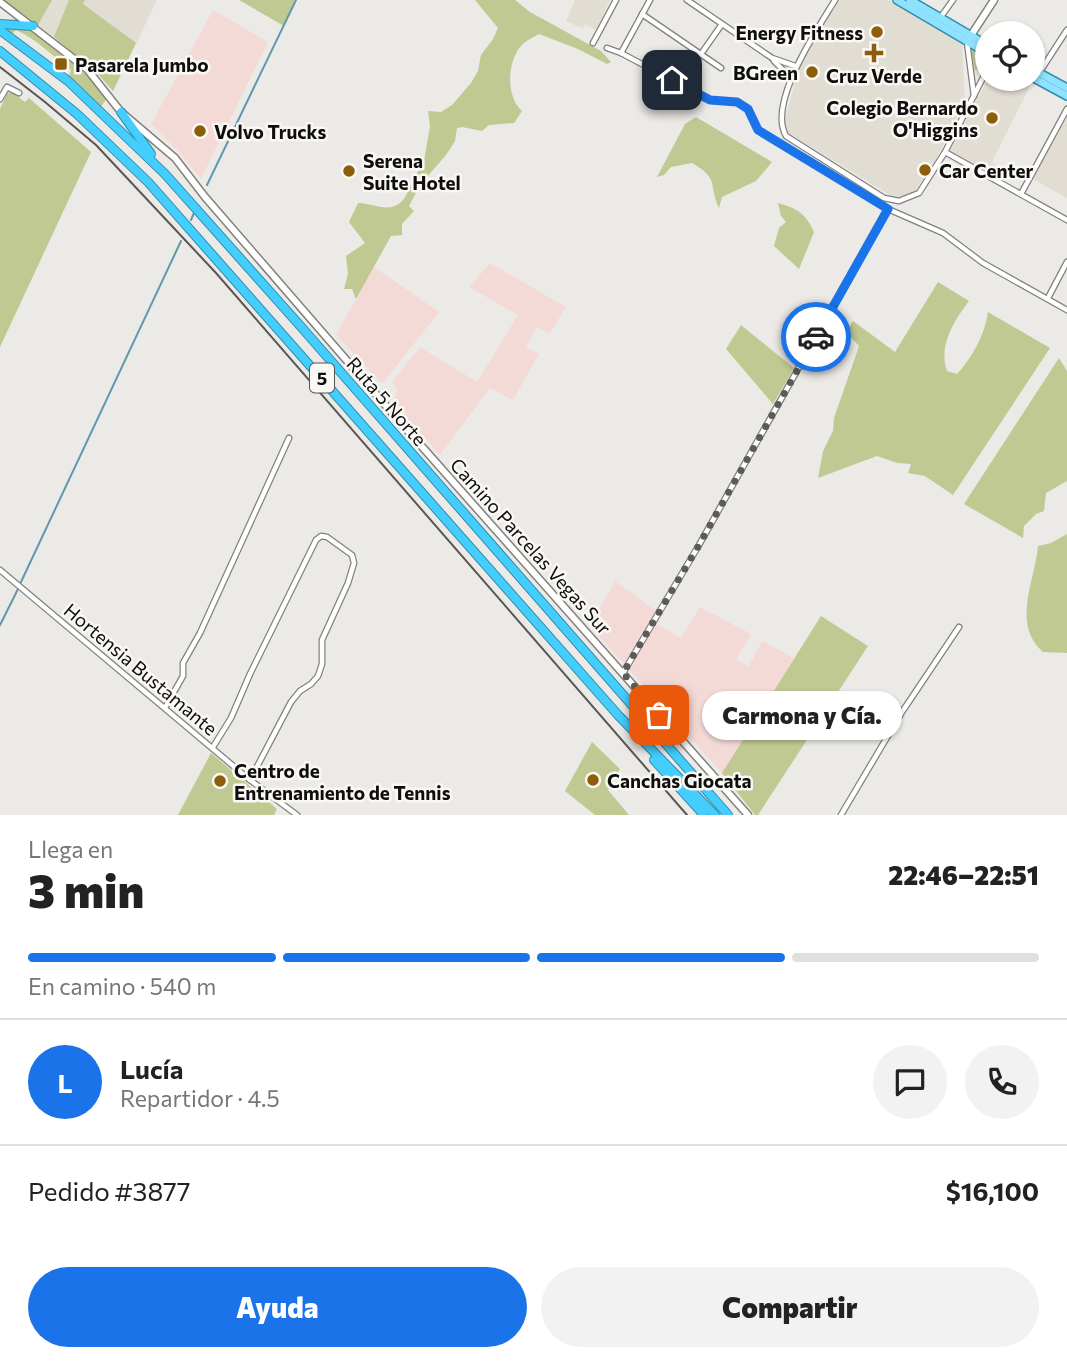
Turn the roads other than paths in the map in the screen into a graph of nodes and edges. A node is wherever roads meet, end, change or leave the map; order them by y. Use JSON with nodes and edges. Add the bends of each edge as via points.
{"nodes":[{"id":1,"x":616,"y":0,"type":"edge"},
{"id":2,"x":650,"y":0,"type":"edge"},
{"id":3,"x":687,"y":0,"type":"edge"},
{"id":4,"x":835,"y":0,"type":"edge"},
{"id":5,"x":897,"y":0,"type":"edge"},
{"id":6,"x":953,"y":0,"type":"edge"},
{"id":7,"x":994,"y":0,"type":"edge"},
{"id":8,"x":913,"y":1,"type":"edge"},
{"id":9,"x":0,"y":2,"type":"edge"},
{"id":10,"x":642,"y":14,"type":"junction"},
{"id":11,"x":940,"y":19,"type":"junction"},
{"id":12,"x":0,"y":24,"type":"edge"},
{"id":13,"x":722,"y":24,"type":"junction"},
{"id":14,"x":33,"y":26,"type":"junction"},
{"id":15,"x":0,"y":30,"type":"edge"},
{"id":16,"x":1067,"y":30,"type":"edge"},
{"id":17,"x":969,"y":39,"type":"junction"},
{"id":18,"x":975,"y":41,"type":"edge"},
{"id":19,"x":593,"y":43,"type":"dead end"},
{"id":20,"x":975,"y":43,"type":"edge"},
{"id":21,"x":607,"y":48,"type":"dead end"},
{"id":22,"x":0,"y":51,"type":"edge"},
{"id":23,"x":621,"y":52,"type":"junction"},
{"id":24,"x":702,"y":54,"type":"junction"},
{"id":25,"x":772,"y":58,"type":"junction"},
{"id":26,"x":1045,"y":60,"type":"edge"},
{"id":27,"x":795,"y":66,"type":"junction"},
{"id":28,"x":721,"y":68,"type":"dead end"},
{"id":29,"x":1045,"y":78,"type":"edge"},
{"id":30,"x":792,"y":79,"type":"junction"},
{"id":31,"x":1045,"y":80,"type":"edge"},
{"id":32,"x":1067,"y":88,"type":"edge"},
{"id":33,"x":976,"y":91,"type":"edge"},
{"id":34,"x":19,"y":93,"type":"dead end"},
{"id":35,"x":974,"y":96,"type":"junction"},
{"id":36,"x":1067,"y":96,"type":"edge"},
{"id":37,"x":0,"y":99,"type":"edge"},
{"id":38,"x":1067,"y":109,"type":"edge"},
{"id":39,"x":121,"y":112,"type":"junction"},
{"id":40,"x":945,"y":152,"type":"junction"},
{"id":41,"x":165,"y":174,"type":"junction"},
{"id":42,"x":1021,"y":194,"type":"junction"},
{"id":43,"x":888,"y":209,"type":"junction"},
{"id":44,"x":1067,"y":220,"type":"edge"},
{"id":45,"x":1067,"y":262,"type":"edge"},
{"id":46,"x":285,"y":287,"type":"junction"},
{"id":47,"x":274,"y":297,"type":"junction"},
{"id":48,"x":1048,"y":298,"type":"junction"},
{"id":49,"x":1067,"y":310,"type":"edge"},
{"id":50,"x":289,"y":438,"type":"dead end"},
{"id":51,"x":0,"y":569,"type":"edge"},
{"id":52,"x":959,"y":627,"type":"dead end"},
{"id":53,"x":623,"y":673,"type":"junction"},
{"id":54,"x":166,"y":706,"type":"junction"},
{"id":55,"x":618,"y":715,"type":"junction"},
{"id":56,"x":214,"y":747,"type":"junction"},
{"id":57,"x":250,"y":780,"type":"junction"},
{"id":58,"x":289,"y":812,"type":"edge"},
{"id":59,"x":297,"y":815,"type":"edge"},
{"id":60,"x":704,"y":815,"type":"edge"},
{"id":61,"x":715,"y":815,"type":"edge"},
{"id":62,"x":729,"y":815,"type":"edge"},
{"id":63,"x":748,"y":815,"type":"edge"},
{"id":64,"x":841,"y":815,"type":"edge"}],
"edges":[{"from":1,"to":19,"type":"street"},
{"from":2,"to":10,"type":"street"},
{"from":3,"to":13,"type":"street"},
{"from":4,"to":27,"type":"street"},
{"from":5,"to":17,"type":"main road"},
{"from":6,"to":11,"type":"street"},
{"from":7,"to":17,"type":"street"},
{"from":8,"to":11,"type":"main road"},
{"from":9,"to":14,"type":"street","name":"Camino Parcelas Vegas Sur"},
{"from":10,"to":23,"type":"street"},
{"from":10,"to":24,"type":"street"},
{"from":11,"to":17,"type":"main road"},
{"from":12,"to":14,"type":"highway"},
{"from":13,"to":24,"type":"street"},
{"from":13,"to":25,"type":"street"},
{"from":14,"to":39,"type":"street","name":"Camino Parcelas Vegas Sur","via":[[94,75]]},
{"from":15,"to":41,"type":"highway","name":"Ruta 5 Norte","number":"5","via":[[68,81]]},
{"from":16,"to":26,"type":"street"},
{"from":17,"to":18,"type":"main road"},
{"from":17,"to":20,"type":"main road"},
{"from":17,"to":35,"type":"street"},
{"from":21,"to":23,"type":"street"},
{"from":22,"to":55,"type":"highway","name":"Ruta 5 Norte","number":"5","via":[[78,114],[156,190]]},
{"from":23,"to":43,"type":"street","via":[[710,100],[737,102],[748,109],[758,130]]},
{"from":24,"to":28,"type":"street"},
{"from":25,"to":27,"type":"street"},
{"from":25,"to":30,"type":"street"},
{"from":27,"to":30,"type":"street"},
{"from":29,"to":32,"type":"main road"},
{"from":30,"to":40,"type":"street","via":[[781,118],[786,136],[884,198],[899,201],[919,194]]},
{"from":31,"to":36,"type":"main road"},
{"from":33,"to":35,"type":"street"},
{"from":34,"to":37,"type":"street","via":[[7,87]]},
{"from":35,"to":40,"type":"street"},
{"from":38,"to":42,"type":"street"},
{"from":39,"to":41,"type":"highway"},
{"from":39,"to":46,"type":"street","name":"Camino Parcelas Vegas Sur","via":[[175,158]]},
{"from":40,"to":42,"type":"street"},
{"from":41,"to":47,"type":"highway","name":"Ruta 5 Norte","number":"5"},
{"from":42,"to":44,"type":"street"},
{"from":43,"to":48,"type":"street","via":[[943,233],[983,263]]},
{"from":43,"to":53,"type":"street"},
{"from":45,"to":48,"type":"street"},
{"from":46,"to":47,"type":"street"},
{"from":46,"to":53,"type":"street","name":"Camino Parcelas Vegas Sur"},
{"from":47,"to":62,"type":"highway","name":"Ruta 5 Norte","number":"5"},
{"from":48,"to":49,"type":"street"},
{"from":50,"to":54,"type":"street"},
{"from":51,"to":54,"type":"street","name":"Hortensia Bustamante"},
{"from":52,"to":64,"type":"street"},
{"from":53,"to":63,"type":"street","name":"Camino Parcelas Vegas Sur"},
{"from":54,"to":56,"type":"street","name":"Hortensia Bustamante"},
{"from":55,"to":60,"type":"highway"},
{"from":55,"to":61,"type":"highway","name":"Ruta 5 Norte","number":"5"},
{"from":56,"to":57,"type":"street","name":"Hortensia Bustamante"},
{"from":56,"to":57,"type":"street","via":[[316,540],[325,536],[352,555],[354,563],[322,640],[318,676],[291,702]]},
{"from":57,"to":58,"type":"street","name":"Hortensia Bustamante"},
{"from":58,"to":59,"type":"street","name":"Hortensia Bustamante"}]}
